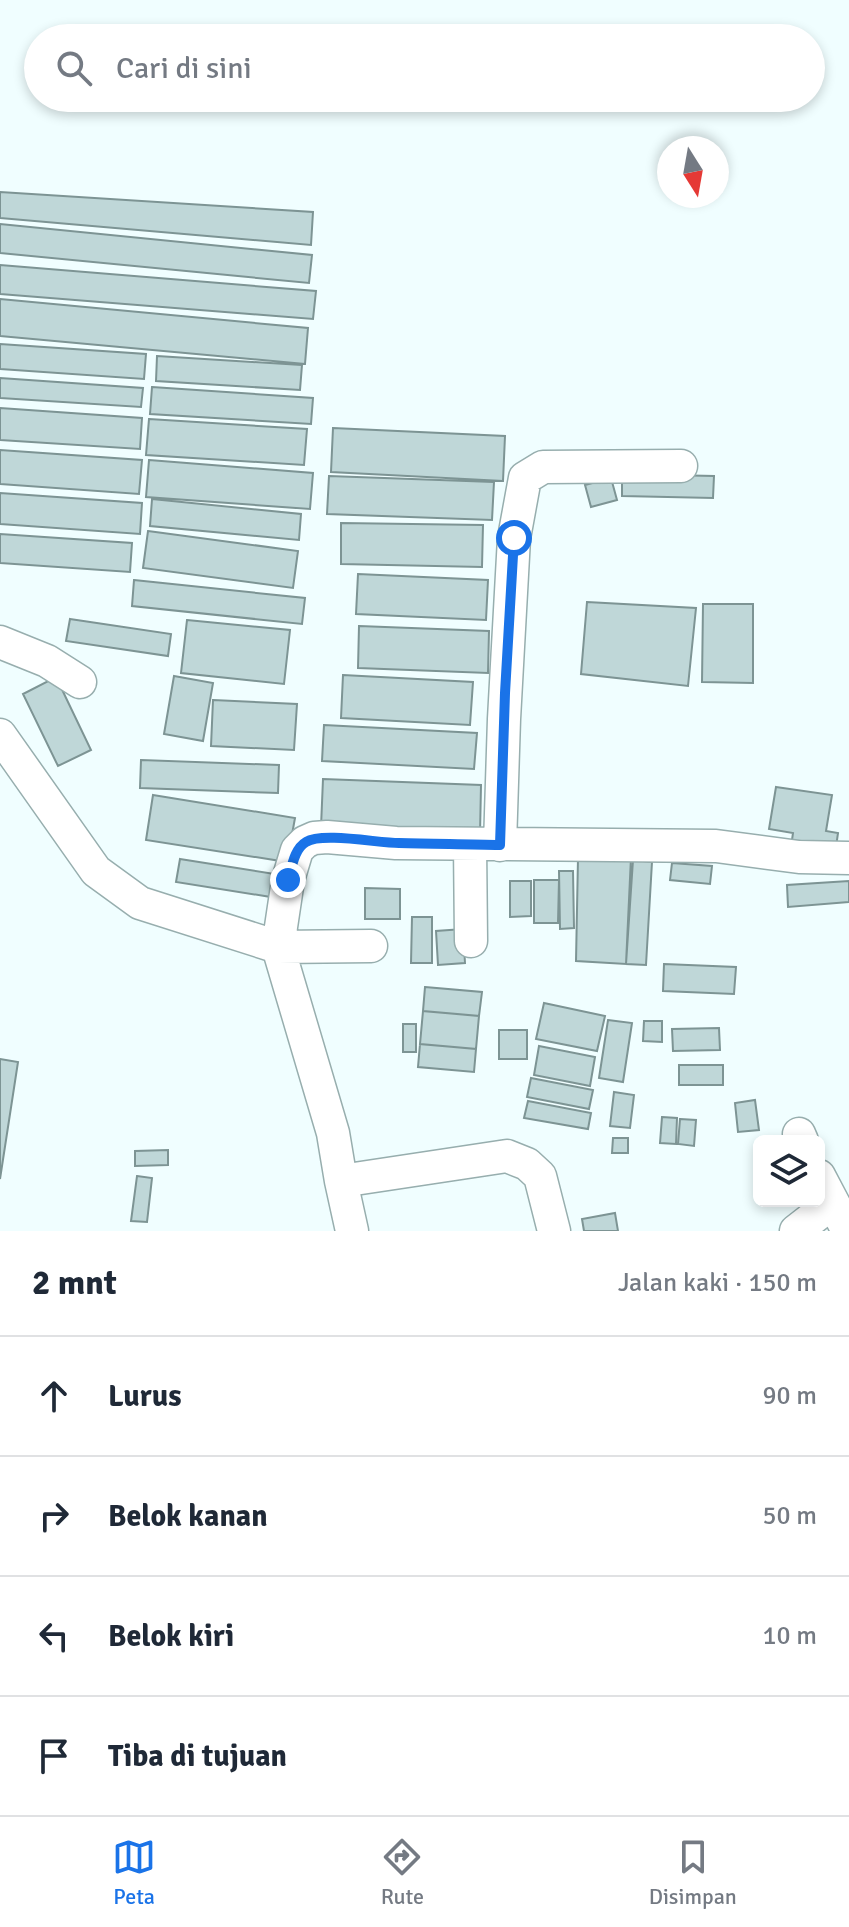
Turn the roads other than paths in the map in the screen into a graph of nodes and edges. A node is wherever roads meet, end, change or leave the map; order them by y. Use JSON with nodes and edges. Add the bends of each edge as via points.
{"nodes":[{"id":1,"x":681,"y":466,"type":"dead end"},
{"id":2,"x":0,"y":642,"type":"edge"},
{"id":3,"x":80,"y":682,"type":"dead end"},
{"id":4,"x":0,"y":735,"type":"edge"},
{"id":5,"x":485,"y":844,"type":"junction"},
{"id":6,"x":849,"y":858,"type":"edge"},
{"id":7,"x":471,"y":941,"type":"dead end"},
{"id":8,"x":371,"y":946,"type":"dead end"},
{"id":9,"x":278,"y":947,"type":"junction"},
{"id":10,"x":341,"y":1181,"type":"junction"},
{"id":11,"x":826,"y":1189,"type":"edge"},
{"id":12,"x":352,"y":1231,"type":"edge"},
{"id":13,"x":554,"y":1231,"type":"edge"},
{"id":14,"x":796,"y":1231,"type":"edge"},
{"id":15,"x":848,"y":1231,"type":"edge"}],
"edges":[{"from":1,"to":5,"type":"street","via":[[543,467],[525,478],[514,538],[505,693]]},
{"from":2,"to":3,"type":"street","via":[[47,661]]},
{"from":4,"to":9,"type":"street","via":[[96,871],[140,903]]},
{"from":5,"to":6,"type":"street","via":[[716,846]]},
{"from":5,"to":7,"type":"street"},
{"from":5,"to":9,"type":"street","via":[[327,837],[305,842],[297,850],[288,880]]},
{"from":8,"to":9,"type":"street"},
{"from":9,"to":10,"type":"street","via":[[333,1133]]},
{"from":10,"to":12,"type":"street"},
{"from":10,"to":13,"type":"street","via":[[507,1156],[540,1176]]},
{"from":11,"to":14,"type":"street"},
{"from":11,"to":15,"type":"street"}]}
